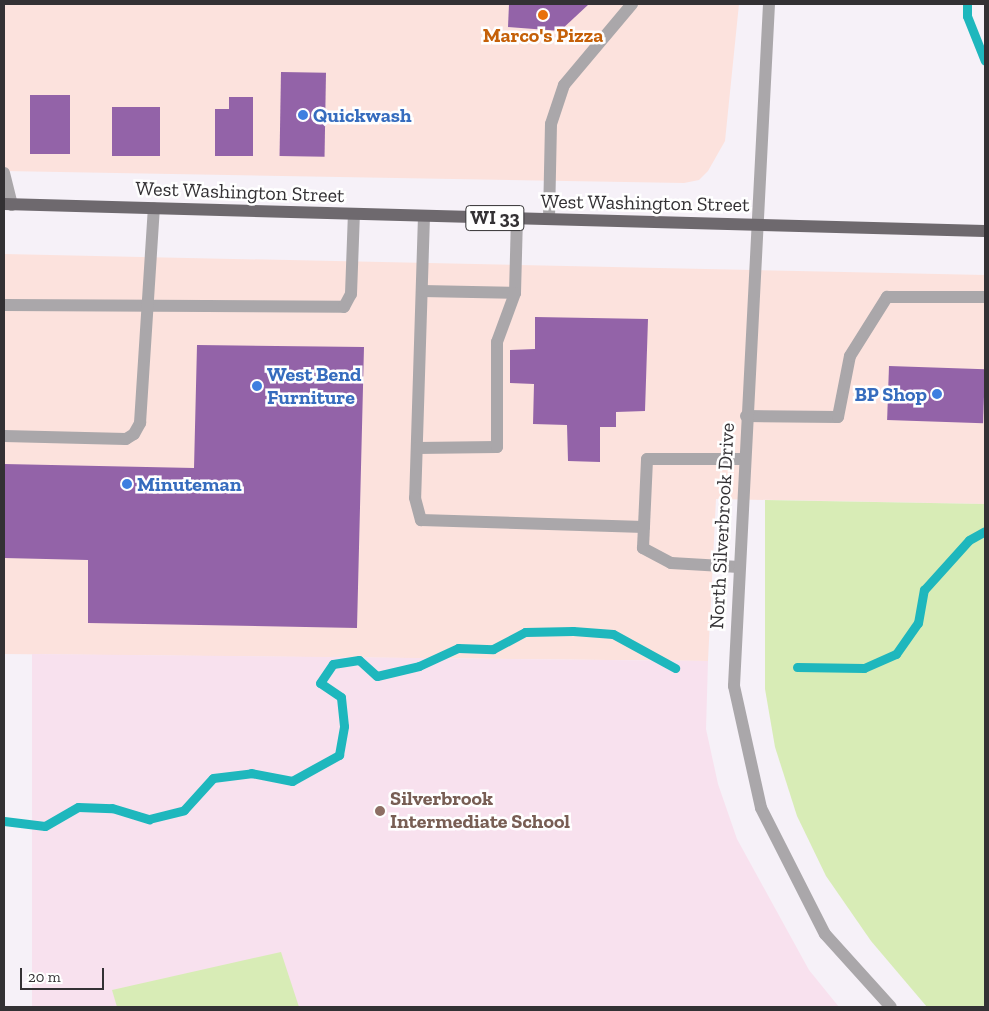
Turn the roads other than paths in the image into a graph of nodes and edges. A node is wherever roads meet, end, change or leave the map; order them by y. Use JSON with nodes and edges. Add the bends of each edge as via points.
{"nodes":[{"id":1,"x":632,"y":4,"type":"edge"},
{"id":2,"x":768,"y":4,"type":"edge"},
{"id":3,"x":4,"y":173,"type":"edge"},
{"id":4,"x":8,"y":205,"type":"edge"},
{"id":5,"x":154,"y":208,"type":"junction"},
{"id":6,"x":354,"y":214,"type":"junction"},
{"id":7,"x":424,"y":216,"type":"junction"},
{"id":8,"x":517,"y":218,"type":"junction"},
{"id":9,"x":549,"y":219,"type":"junction"},
{"id":10,"x":755,"y":224,"type":"junction"},
{"id":11,"x":985,"y":231,"type":"edge"},
{"id":12,"x":422,"y":291,"type":"junction"},
{"id":13,"x":516,"y":293,"type":"junction"},
{"id":14,"x":985,"y":297,"type":"edge"},
{"id":15,"x":4,"y":304,"type":"edge"},
{"id":16,"x":147,"y":307,"type":"junction"},
{"id":17,"x":746,"y":416,"type":"junction"},
{"id":18,"x":4,"y":436,"type":"edge"},
{"id":19,"x":417,"y":448,"type":"junction"},
{"id":20,"x":744,"y":459,"type":"junction"},
{"id":21,"x":644,"y":527,"type":"junction"},
{"id":22,"x":739,"y":567,"type":"junction"},
{"id":23,"x":891,"y":1007,"type":"edge"}],
"edges":[{"from":1,"to":9,"type":"street","via":[[564,85],[551,124]]},
{"from":2,"to":10,"type":"street","name":"North Silverbrook Drive"},
{"from":3,"to":4,"type":"street"},
{"from":4,"to":5,"type":"main road","name":"West Washington Street","number":"WI 33"},
{"from":5,"to":6,"type":"main road","name":"West Washington Street","number":"WI 33"},
{"from":5,"to":16,"type":"street"},
{"from":6,"to":7,"type":"main road","name":"West Washington Street","number":"WI 33"},
{"from":6,"to":16,"type":"street","via":[[351,294],[344,307]]},
{"from":7,"to":8,"type":"main road","name":"West Washington Street","number":"WI 33"},
{"from":7,"to":12,"type":"street"},
{"from":8,"to":9,"type":"main road","name":"West Washington Street","number":"WI 33"},
{"from":8,"to":13,"type":"street"},
{"from":9,"to":10,"type":"main road","name":"West Washington Street","number":"WI 33"},
{"from":10,"to":11,"type":"main road","name":"West Washington Street","number":"WI 33"},
{"from":10,"to":17,"type":"street","name":"North Silverbrook Drive"},
{"from":12,"to":13,"type":"street"},
{"from":12,"to":19,"type":"street"},
{"from":13,"to":19,"type":"street","via":[[497,342],[497,446]]},
{"from":14,"to":17,"type":"street","via":[[887,297],[850,356],[838,417]]},
{"from":15,"to":16,"type":"street"},
{"from":16,"to":18,"type":"street","via":[[140,423],[134,434],[126,439]]},
{"from":17,"to":20,"type":"street","name":"North Silverbrook Drive"},
{"from":19,"to":21,"type":"street","via":[[415,498],[421,520]]},
{"from":20,"to":21,"type":"street","via":[[647,459]]},
{"from":20,"to":22,"type":"street","name":"North Silverbrook Drive"},
{"from":21,"to":22,"type":"street","via":[[643,548],[671,563]]},
{"from":22,"to":23,"type":"street","name":"North Silverbrook Drive","via":[[734,686],[761,808],[825,934]]}]}
